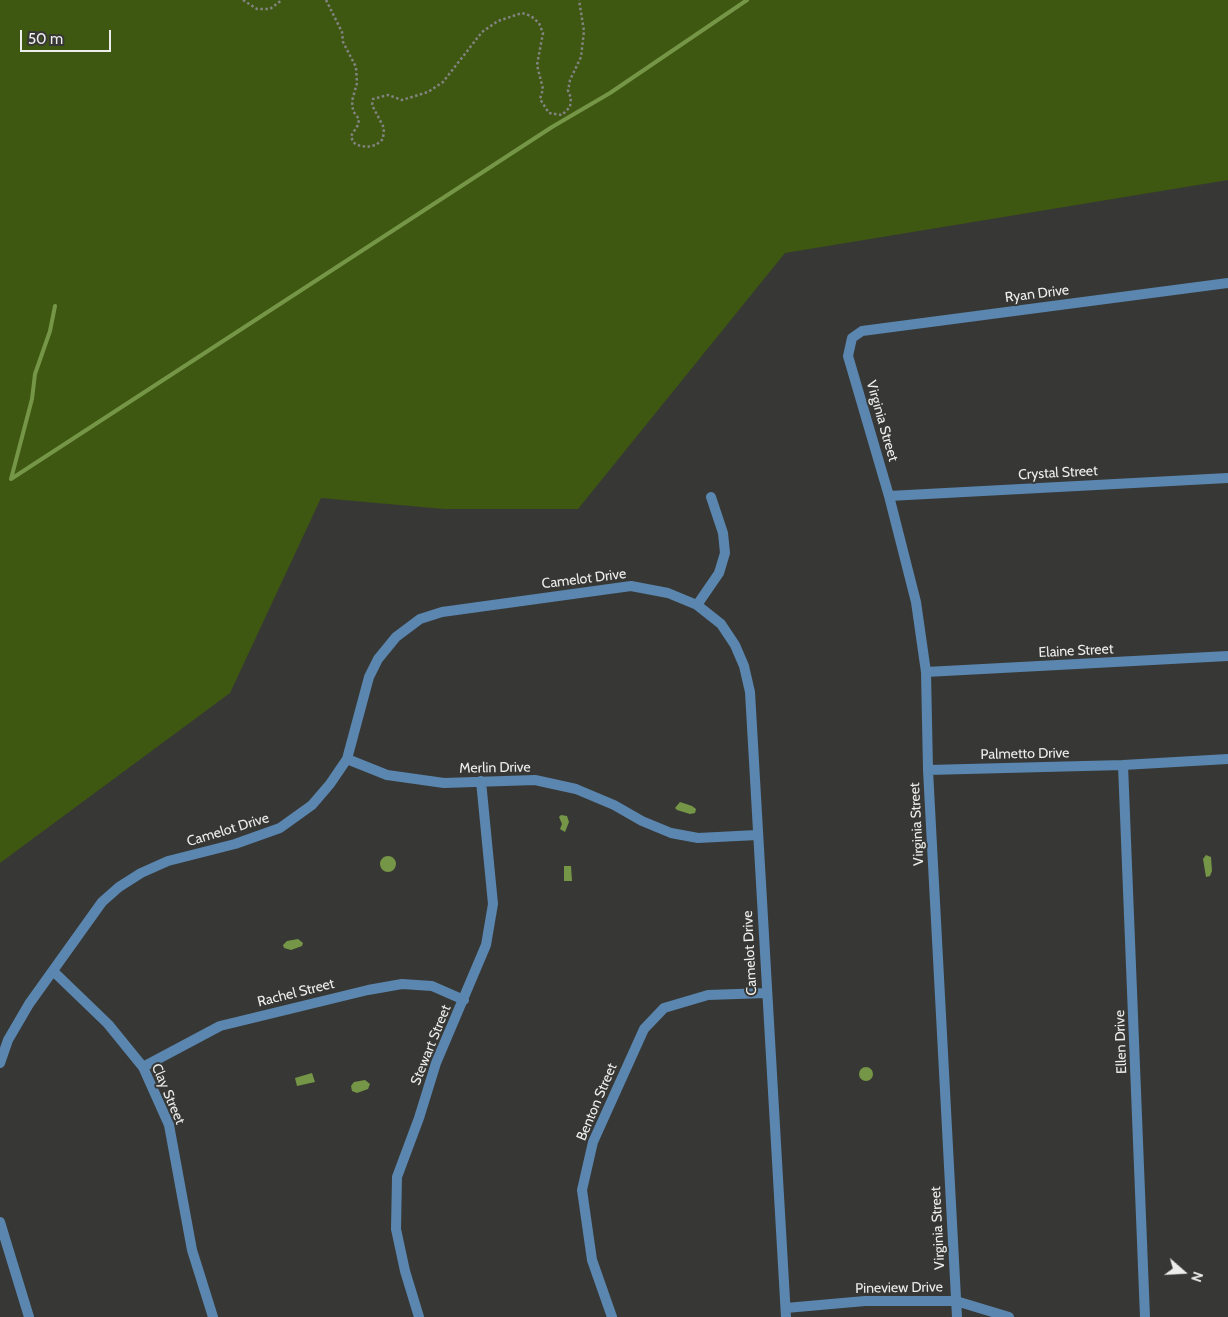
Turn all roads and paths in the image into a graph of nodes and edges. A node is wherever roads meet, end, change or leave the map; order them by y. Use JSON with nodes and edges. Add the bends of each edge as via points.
{"nodes":[{"id":1,"x":242,"y":0,"type":"edge"},
{"id":2,"x":282,"y":0,"type":"edge"},
{"id":3,"x":326,"y":0,"type":"edge"},
{"id":4,"x":579,"y":0,"type":"edge"},
{"id":5,"x":1228,"y":283,"type":"edge"},
{"id":6,"x":852,"y":338,"type":"joint"},
{"id":7,"x":1228,"y":478,"type":"edge"},
{"id":8,"x":889,"y":496,"type":"junction"},
{"id":9,"x":710,"y":497,"type":"dead end"},
{"id":10,"x":698,"y":605,"type":"junction"},
{"id":11,"x":1228,"y":656,"type":"edge"},
{"id":12,"x":926,"y":672,"type":"junction"},
{"id":13,"x":347,"y":759,"type":"junction"},
{"id":14,"x":1228,"y":759,"type":"edge"},
{"id":15,"x":1123,"y":765,"type":"junction"},
{"id":16,"x":928,"y":770,"type":"junction"},
{"id":17,"x":481,"y":782,"type":"junction"},
{"id":18,"x":757,"y":835,"type":"junction"},
{"id":19,"x":53,"y":971,"type":"junction"},
{"id":20,"x":766,"y":993,"type":"junction"},
{"id":21,"x":464,"y":1000,"type":"junction"},
{"id":22,"x":0,"y":1063,"type":"edge"},
{"id":23,"x":143,"y":1067,"type":"junction"},
{"id":24,"x":0,"y":1222,"type":"edge"},
{"id":25,"x":956,"y":1301,"type":"junction"},
{"id":26,"x":786,"y":1312,"type":"edge"},
{"id":27,"x":29,"y":1317,"type":"edge"},
{"id":28,"x":213,"y":1317,"type":"edge"},
{"id":29,"x":419,"y":1317,"type":"edge"},
{"id":30,"x":612,"y":1317,"type":"edge"},
{"id":31,"x":957,"y":1317,"type":"edge"},
{"id":32,"x":1009,"y":1317,"type":"edge"},
{"id":33,"x":1145,"y":1317,"type":"edge"}],
"edges":[{"from":1,"to":2,"type":"path","via":[[257,9],[270,9]]},
{"from":3,"to":4,"type":"path","via":[[342,32],[342,42],[356,67],[357,83],[352,101],[358,125],[351,136],[357,145],[367,147],[376,145],[383,138],[384,128],[372,104],[373,99],[388,95],[402,100],[428,92],[443,82],[482,32],[498,21],[522,13],[539,23],[543,33],[537,65],[543,89],[540,99],[549,113],[562,115],[570,107],[570,80],[582,57],[584,31]]},
{"from":5,"to":6,"type":"street","name":"Ryan Drive","via":[[862,331]]},
{"from":6,"to":8,"type":"street","name":"Virginia Street","via":[[848,356]]},
{"from":7,"to":8,"type":"street","name":"Crystal Street"},
{"from":8,"to":12,"type":"street","name":"Virginia Street","via":[[916,602]]},
{"from":9,"to":10,"type":"street","via":[[723,533],[725,553],[719,573]]},
{"from":10,"to":13,"type":"street","name":"Camelot Drive","via":[[668,593],[631,586],[442,612],[420,619],[396,637],[378,659],[369,677]]},
{"from":10,"to":18,"type":"street","name":"Camelot Drive","via":[[721,624],[744,666],[750,692]]},
{"from":11,"to":12,"type":"street","name":"Elaine Street"},
{"from":12,"to":16,"type":"street","name":"Virginia Street"},
{"from":13,"to":17,"type":"street","name":"Merlin Drive","via":[[387,775],[444,783]]},
{"from":13,"to":19,"type":"street","name":"Camelot Drive","via":[[312,805],[280,828],[235,844],[168,861],[141,872],[119,887],[102,902]]},
{"from":14,"to":15,"type":"street","name":"Palmetto Drive"},
{"from":15,"to":16,"type":"street","name":"Palmetto Drive"},
{"from":15,"to":33,"type":"street","name":"Ellen Drive"},
{"from":16,"to":25,"type":"street","name":"Virginia Street"},
{"from":17,"to":18,"type":"street","name":"Merlin Drive","via":[[536,780],[576,789],[671,834],[698,838]]},
{"from":17,"to":21,"type":"street","name":"Stewart Street","via":[[493,904],[486,945]]},
{"from":18,"to":20,"type":"street","name":"Camelot Drive"},
{"from":19,"to":22,"type":"street","name":"Camelot Drive","via":[[8,1040]]},
{"from":19,"to":23,"type":"street","name":"Clay Street","via":[[108,1024]]},
{"from":20,"to":26,"type":"street","name":"Camelot Drive"},
{"from":20,"to":30,"type":"street","name":"Benton Street","via":[[708,995],[664,1008],[644,1029],[593,1142],[582,1190],[592,1260]]},
{"from":21,"to":23,"type":"street","name":"Rachel Street","via":[[432,986],[402,984],[368,990],[220,1026]]},
{"from":21,"to":29,"type":"street","name":"Stewart Street","via":[[436,1063],[398,1177],[396,1229],[404,1271]]},
{"from":23,"to":28,"type":"street","name":"Clay Street","via":[[169,1125],[192,1250]]},
{"from":24,"to":27,"type":"street"},
{"from":25,"to":26,"type":"street","name":"Pineview Drive","via":[[865,1301]]},
{"from":25,"to":31,"type":"street","name":"Virginia Street"},
{"from":25,"to":32,"type":"street","name":"Pineview Drive"}]}
